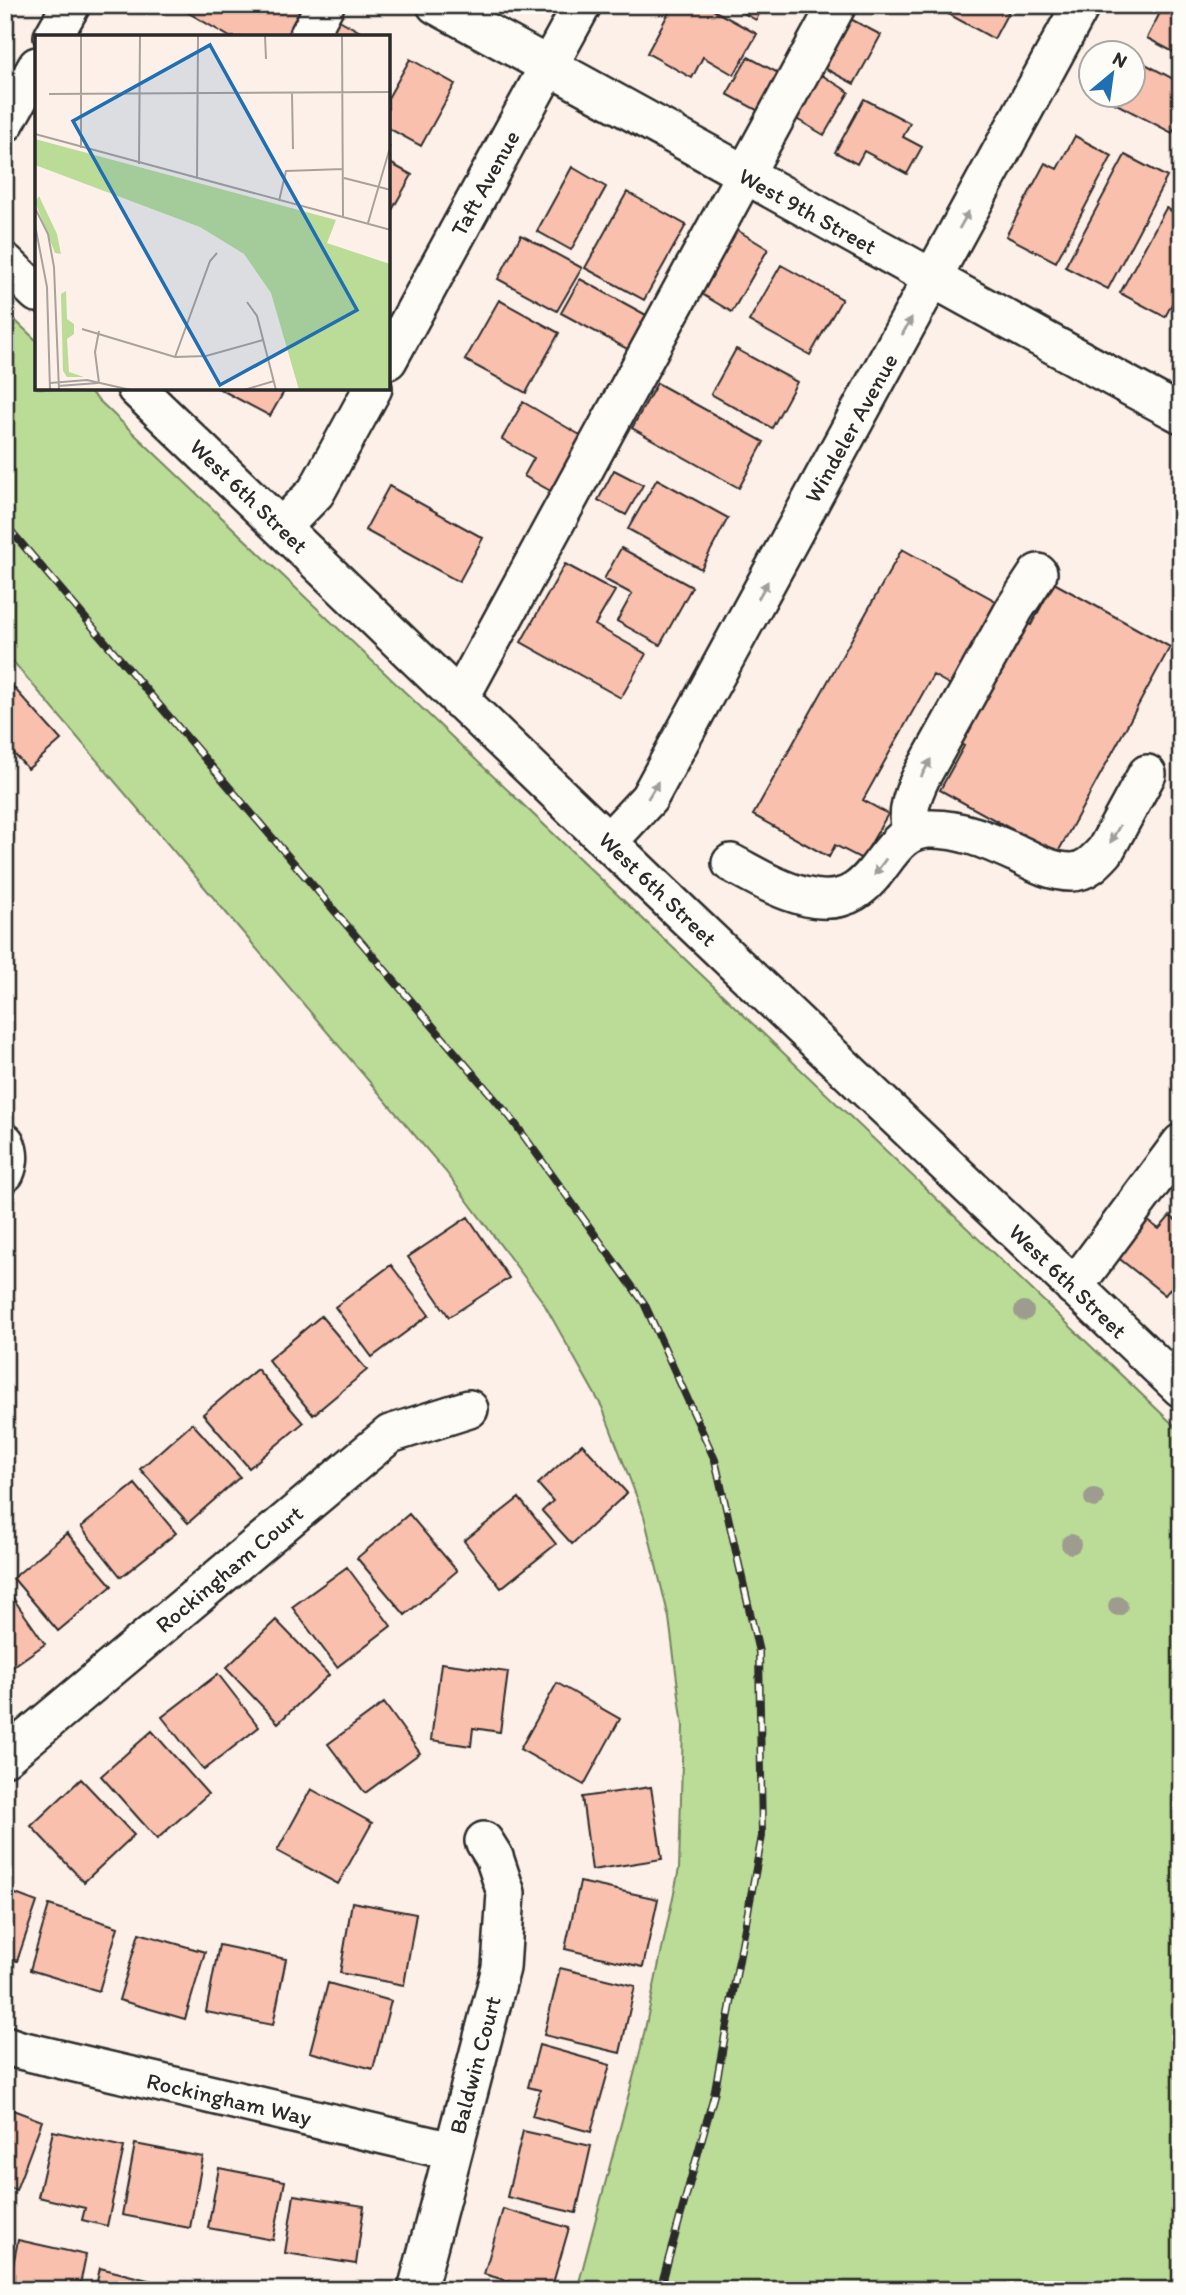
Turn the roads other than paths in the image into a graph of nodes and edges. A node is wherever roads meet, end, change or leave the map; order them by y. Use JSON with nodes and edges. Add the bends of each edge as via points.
{"nodes":[{"id":1,"x":71,"y":5,"type":"edge"},
{"id":2,"x":326,"y":5,"type":"edge"},
{"id":3,"x":436,"y":5,"type":"edge"},
{"id":4,"x":582,"y":5,"type":"edge"},
{"id":5,"x":837,"y":5,"type":"edge"},
{"id":6,"x":1081,"y":5,"type":"edge"},
{"id":7,"x":54,"y":35,"type":"edge"},
{"id":8,"x":309,"y":35,"type":"edge"},
{"id":9,"x":549,"y":66,"type":"junction"},
{"id":10,"x":35,"y":70,"type":"edge"},
{"id":11,"x":5,"y":122,"type":"edge"},
{"id":12,"x":744,"y":175,"type":"junction"},
{"id":13,"x":5,"y":262,"type":"edge"},
{"id":14,"x":932,"y":280,"type":"junction"},
{"id":15,"x":35,"y":291,"type":"edge"},
{"id":16,"x":390,"y":356,"type":"edge"},
{"id":17,"x":138,"y":390,"type":"edge"},
{"id":18,"x":372,"y":390,"type":"edge"},
{"id":19,"x":1181,"y":414,"type":"edge"},
{"id":20,"x":282,"y":527,"type":"junction"},
{"id":21,"x":1038,"y":573,"type":"dead end"},
{"id":22,"x":460,"y":700,"type":"junction"},
{"id":23,"x":1147,"y":774,"type":"dead end"},
{"id":24,"x":911,"y":832,"type":"junction"},
{"id":25,"x":609,"y":841,"type":"junction"},
{"id":26,"x":731,"y":863,"type":"dead end"},
{"id":27,"x":5,"y":1142,"type":"edge"},
{"id":28,"x":1181,"y":1143,"type":"edge"},
{"id":29,"x":5,"y":1173,"type":"edge"},
{"id":30,"x":1074,"y":1287,"type":"junction"},
{"id":31,"x":1181,"y":1388,"type":"edge"},
{"id":32,"x":468,"y":1409,"type":"dead end"},
{"id":33,"x":5,"y":1757,"type":"edge"},
{"id":34,"x":484,"y":1841,"type":"dead end"},
{"id":35,"x":5,"y":2045,"type":"edge"},
{"id":36,"x":452,"y":2151,"type":"junction"},
{"id":37,"x":417,"y":2290,"type":"edge"}],
"edges":[{"from":1,"to":7,"type":"street"},
{"from":2,"to":8,"type":"street"},
{"from":3,"to":9,"type":"street","name":"West 9th Street"},
{"from":4,"to":9,"type":"street","name":"Taft Avenue"},
{"from":5,"to":12,"type":"street"},
{"from":14,"to":6,"type":"street","name":"Windeler Avenue","one_way":true},
{"from":9,"to":12,"type":"street","name":"West 9th Street"},
{"from":9,"to":16,"type":"street","name":"Taft Avenue"},
{"from":10,"to":11,"type":"street"},
{"from":12,"to":14,"type":"street","name":"West 9th Street"},
{"from":12,"to":22,"type":"street"},
{"from":13,"to":15,"type":"street"},
{"from":14,"to":19,"type":"street","name":"West 9th Street"},
{"from":25,"to":14,"type":"street","name":"Windeler Avenue","one_way":true,"via":[[649,798]]},
{"from":17,"to":20,"type":"street","name":"West 6th Street"},
{"from":18,"to":20,"type":"street","via":[[316,492]]},
{"from":20,"to":22,"type":"street","name":"West 6th Street"},
{"from":24,"to":21,"type":"street","one_way":true,"via":[[908,818],[921,777]]},
{"from":22,"to":25,"type":"street","name":"West 6th Street"},
{"from":23,"to":24,"type":"street","one_way":true,"via":[[1105,850],[1086,868],[1072,872],[1041,866],[966,834],[927,828]]},
{"from":24,"to":26,"type":"street","one_way":true,"via":[[864,886],[831,899],[779,888]]},
{"from":25,"to":30,"type":"street","name":"West 6th Street"},
{"from":27,"to":29,"type":"street","via":[[9,1165]]},
{"from":28,"to":30,"type":"street"},
{"from":30,"to":31,"type":"street","name":"West 6th Street"},
{"from":32,"to":33,"type":"street","name":"Rockingham Court","via":[[390,1434]]},
{"from":34,"to":36,"type":"street","name":"Baldwin Court","via":[[506,1893],[500,1968]]},
{"from":35,"to":36,"type":"street","name":"Rockingham Way"},
{"from":36,"to":37,"type":"street","name":"Baldwin Court"}]}
